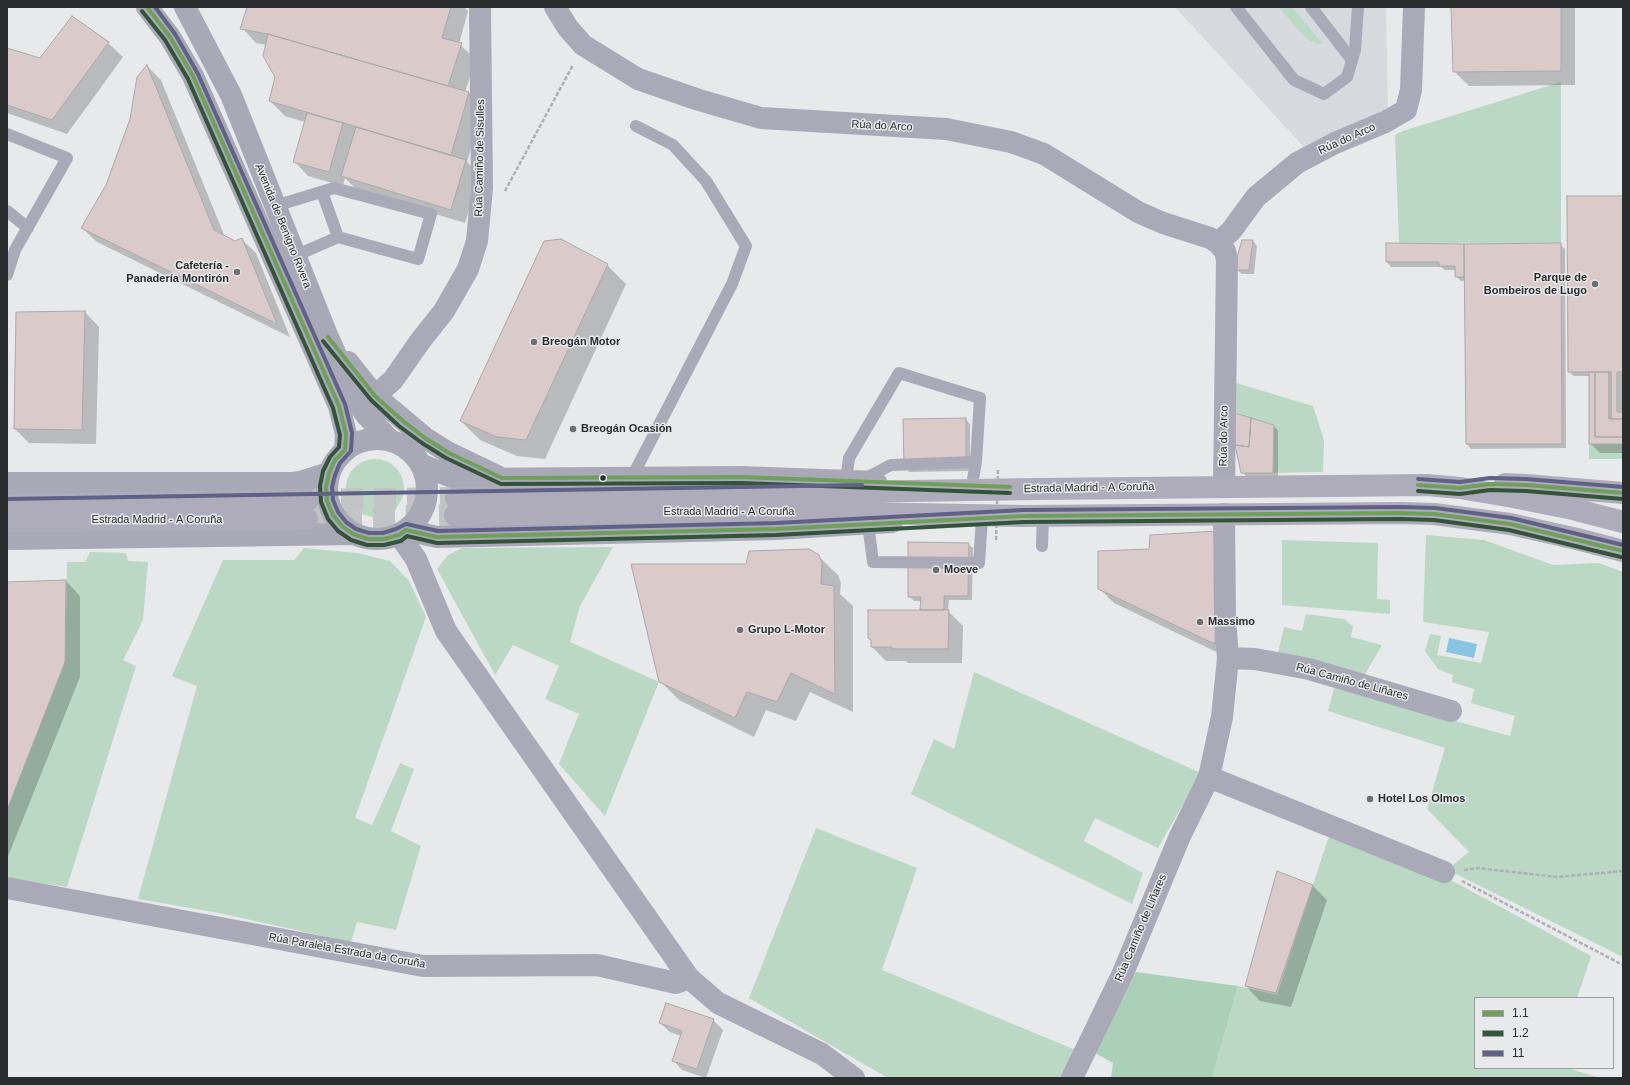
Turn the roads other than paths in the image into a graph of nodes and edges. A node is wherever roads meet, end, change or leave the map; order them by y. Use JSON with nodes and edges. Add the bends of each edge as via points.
{"nodes":[{"id":1,"x":147,"y":7,"type":"edge"},
{"id":2,"x":185,"y":7,"type":"edge"},
{"id":3,"x":480,"y":7,"type":"edge"},
{"id":4,"x":555,"y":7,"type":"edge"},
{"id":5,"x":1236,"y":7,"type":"edge"},
{"id":6,"x":1311,"y":7,"type":"edge"},
{"id":7,"x":1358,"y":7,"type":"edge"},
{"id":8,"x":1414,"y":7,"type":"edge"},
{"id":9,"x":1352,"y":60,"type":"junction"},
{"id":10,"x":636,"y":126,"type":"dead end"},
{"id":11,"x":7,"y":134,"type":"edge"},
{"id":12,"x":322,"y":192,"type":"junction"},
{"id":13,"x":275,"y":206,"type":"junction"},
{"id":14,"x":7,"y":211,"type":"edge"},
{"id":15,"x":28,"y":228,"type":"junction"},
{"id":16,"x":338,"y":237,"type":"junction"},
{"id":17,"x":1218,"y":243,"type":"junction"},
{"id":18,"x":295,"y":256,"type":"junction"},
{"id":19,"x":7,"y":275,"type":"edge"},
{"id":20,"x":327,"y":335,"type":"junction"},
{"id":21,"x":375,"y":396,"type":"junction"},
{"id":22,"x":390,"y":440,"type":"junction"},
{"id":23,"x":345,"y":450,"type":"junction"},
{"id":24,"x":976,"y":462,"type":"junction"},
{"id":25,"x":422,"y":466,"type":"junction"},
{"id":26,"x":329,"y":473,"type":"junction"},
{"id":27,"x":632,"y":477,"type":"junction"},
{"id":28,"x":502,"y":478,"type":"junction"},
{"id":29,"x":853,"y":481,"type":"junction"},
{"id":30,"x":7,"y":483,"type":"edge"},
{"id":31,"x":972,"y":485,"type":"junction"},
{"id":32,"x":1224,"y":487,"type":"junction"},
{"id":33,"x":1460,"y":488,"type":"junction"},
{"id":34,"x":1038,"y":489,"type":"junction"},
{"id":35,"x":1623,"y":493,"type":"edge"},
{"id":36,"x":7,"y":505,"type":"edge"},
{"id":37,"x":1224,"y":514,"type":"junction"},
{"id":38,"x":1034,"y":516,"type":"junction"},
{"id":39,"x":982,"y":518,"type":"junction"},
{"id":40,"x":7,"y":521,"type":"edge"},
{"id":41,"x":1623,"y":522,"type":"edge"},
{"id":42,"x":868,"y":524,"type":"junction"},
{"id":43,"x":402,"y":532,"type":"junction"},
{"id":44,"x":354,"y":534,"type":"junction"},
{"id":45,"x":7,"y":539,"type":"edge"},
{"id":46,"x":1042,"y":546,"type":"dead end"},
{"id":47,"x":1623,"y":551,"type":"edge"},
{"id":48,"x":1228,"y":658,"type":"junction"},
{"id":49,"x":1451,"y":711,"type":"dead end"},
{"id":50,"x":1209,"y":777,"type":"junction"},
{"id":51,"x":1444,"y":872,"type":"road end"},
{"id":52,"x":7,"y":888,"type":"edge"},
{"id":53,"x":688,"y":978,"type":"junction"},
{"id":54,"x":854,"y":1078,"type":"edge"},
{"id":55,"x":1072,"y":1078,"type":"edge"}],
"edges":[{"from":1,"to":23,"type":"main road","name":"Avenida de Benigno Rivera","via":[[170,37],[193,76],[339,406],[346,434]]},
{"from":2,"to":13,"type":"main road","name":"Avenida de Benigno Rivera","via":[[231,95]]},
{"from":3,"to":21,"type":"street","name":"Rúa Camiño de Sisulles","via":[[482,188],[477,241],[468,268],[444,311],[420,340],[393,380]]},
{"from":4,"to":17,"type":"street","name":"Rúa do Arco","via":[[583,45],[638,79],[761,118],[946,129],[1011,142],[1044,154],[1138,212]]},
{"from":5,"to":9,"type":"lane","via":[[1294,80],[1324,94],[1347,77]]},
{"from":6,"to":9,"type":"lane"},
{"from":7,"to":9,"type":"lane"},
{"from":8,"to":17,"type":"street","name":"Rúa do Arco","via":[[1411,90],[1406,110],[1297,163],[1256,197],[1231,231]]},
{"from":10,"to":27,"type":"lane","via":[[673,145],[706,181],[746,246],[732,284]]},
{"from":11,"to":15,"type":"lane","via":[[67,158]]},
{"from":12,"to":13,"type":"lane"},
{"from":12,"to":16,"type":"lane"},
{"from":12,"to":16,"type":"lane","via":[[334,188],[431,214],[418,260]]},
{"from":13,"to":18,"type":"main road","name":"Avenida de Benigno Rivera"},
{"from":14,"to":15,"type":"lane"},
{"from":15,"to":19,"type":"lane","via":[[15,250]]},
{"from":16,"to":18,"type":"lane"},
{"from":17,"to":32,"type":"street","name":"Rúa do Arco","via":[[1225,251],[1227,260]]},
{"from":18,"to":20,"type":"main road","name":"Avenida de Benigno Rivera"},
{"from":20,"to":21,"type":"main road"},
{"from":20,"to":22,"type":"main road","name":"Avenida de Benigno Rivera","via":[[357,402]]},
{"from":21,"to":28,"type":"main road","via":[[403,421],[449,453]]},
{"from":22,"to":23,"type":"main road","via":[[374,438],[359,442]]},
{"from":22,"to":25,"type":"main road","via":[[414,454]]},
{"from":23,"to":26,"type":"main road","via":[[335,460]]},
{"from":24,"to":29,"type":"lane","via":[[891,465]]},
{"from":24,"to":29,"type":"lane","via":[[980,398],[899,373],[849,458]]},
{"from":24,"to":31,"type":"lane"},
{"from":25,"to":28,"type":"main road","via":[[465,479]]},
{"from":25,"to":43,"type":"main road","via":[[427,483],[426,501],[419,517]]},
{"from":26,"to":30,"type":"main road","via":[[292,483]]},
{"from":26,"to":44,"type":"main road","via":[[326,487],[333,515],[342,526]]},
{"from":27,"to":28,"type":"main road"},
{"from":27,"to":29,"type":"main road"},
{"from":29,"to":31,"type":"main road"},
{"from":31,"to":34,"type":"main road"},
{"from":32,"to":33,"type":"highway","name":"Estrada Madrid - A Coruña","via":[[1427,485]]},
{"from":32,"to":34,"type":"highway","name":"Estrada Madrid - A Coruña"},
{"from":33,"to":35,"type":"highway","via":[[1490,484],[1526,485]]},
{"from":33,"to":41,"type":"highway","name":"Estrada Madrid - A Coruña","via":[[1573,509]]},
{"from":34,"to":38,"type":"highway","name":"Estrada Madrid - A Coruña","via":[[455,506]]},
{"from":36,"to":40,"type":"highway","name":"Estrada Madrid - A Coruña","via":[[307,509]]},
{"from":37,"to":38,"type":"highway","name":"Estrada Madrid - A Coruña"},
{"from":37,"to":47,"type":"highway","name":"Estrada Madrid - A Coruña","via":[[1434,514],[1510,524]]},
{"from":37,"to":48,"type":"street","name":"Rúa Camiño de Liñares","via":[[1224,618]]},
{"from":38,"to":39,"type":"main road"},
{"from":38,"to":46,"type":"lane"},
{"from":39,"to":42,"type":"main road"},
{"from":39,"to":42,"type":"lane","via":[[979,563],[873,562]]},
{"from":42,"to":43,"type":"main road","via":[[776,529],[437,537]]},
{"from":43,"to":44,"type":"main road","via":[[384,539],[368,539]]},
{"from":43,"to":53,"type":"street","via":[[446,631]]},
{"from":44,"to":45,"type":"main road"},
{"from":48,"to":49,"type":"street","name":"Rúa Camiño de Liñares","via":[[1255,659],[1309,669]]},
{"from":48,"to":50,"type":"street","name":"Rúa Camiño de Liñares","via":[[1222,717]]},
{"from":50,"to":51,"type":"street"},
{"from":50,"to":55,"type":"street","name":"Rúa Camiño de Liñares","via":[[1180,836],[1122,973]]},
{"from":52,"to":53,"type":"street","name":"Rúa Paralela Estrada da Coruña","via":[[423,966],[597,965],[676,983]]},
{"from":53,"to":54,"type":"street","via":[[718,1003],[822,1054]]}]}
